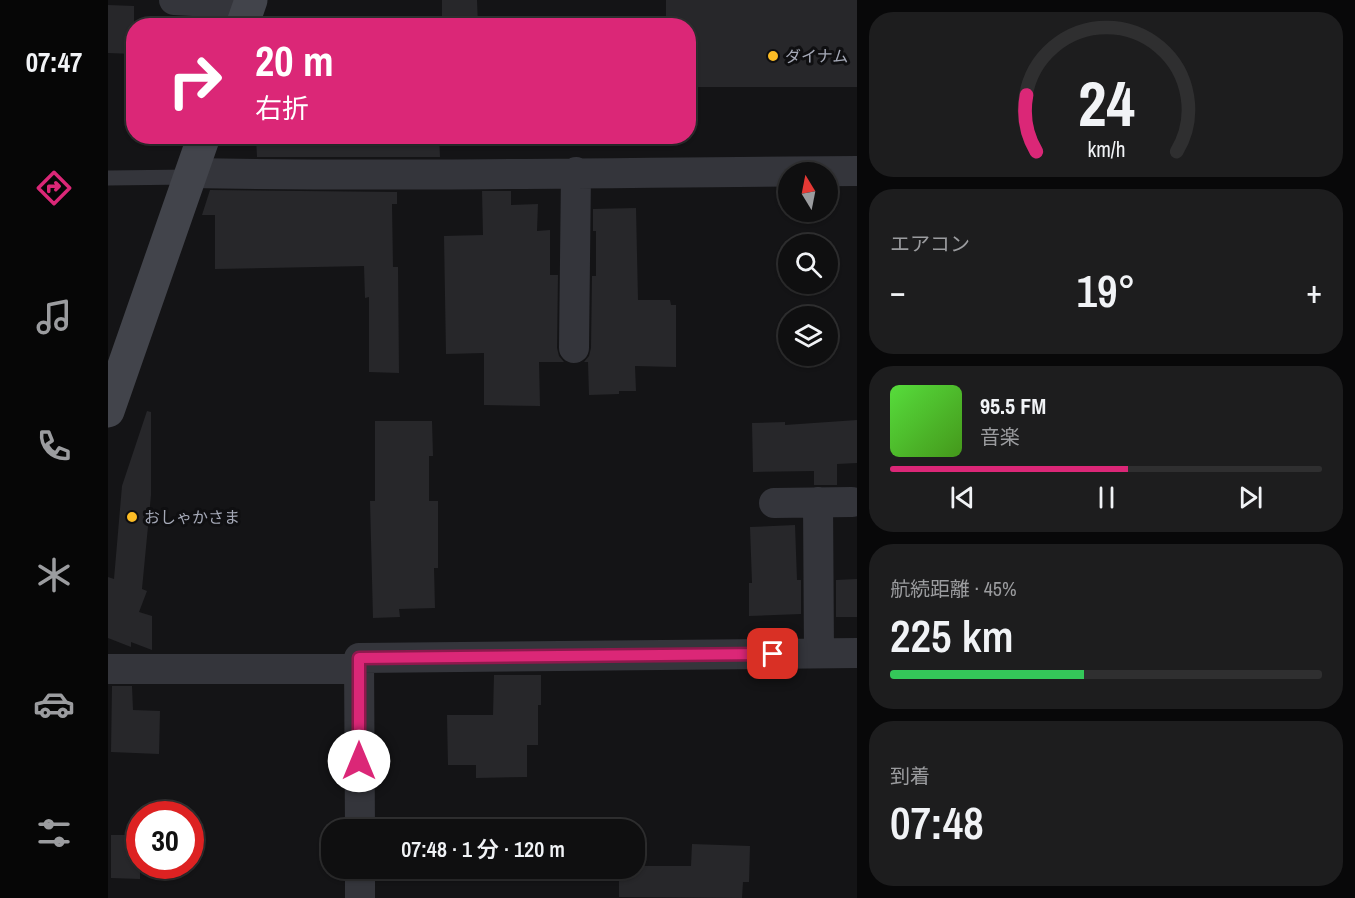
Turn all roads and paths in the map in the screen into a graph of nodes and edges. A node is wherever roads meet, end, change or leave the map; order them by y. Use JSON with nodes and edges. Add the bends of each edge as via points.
{"nodes":[{"id":1,"x":174,"y":0,"type":"edge"},
{"id":2,"x":248,"y":10,"type":"edge"},
{"id":3,"x":201,"y":144,"type":"edge"},
{"id":4,"x":857,"y":171,"type":"edge"},
{"id":5,"x":576,"y":172,"type":"junction"},
{"id":6,"x":190,"y":175,"type":"junction"},
{"id":7,"x":108,"y":178,"type":"edge"},
{"id":8,"x":574,"y":348,"type":"dead end"},
{"id":9,"x":108,"y":411,"type":"edge"},
{"id":10,"x":818,"y":502,"type":"junction"},
{"id":11,"x":852,"y":502,"type":"dead end"},
{"id":12,"x":774,"y":503,"type":"dead end"},
{"id":13,"x":819,"y":653,"type":"junction"},
{"id":14,"x":857,"y":653,"type":"edge"},
{"id":15,"x":108,"y":669,"type":"edge"},
{"id":16,"x":359,"y":669,"type":"junction"},
{"id":17,"x":360,"y":819,"type":"edge"},
{"id":18,"x":360,"y":879,"type":"edge"},
{"id":19,"x":360,"y":898,"type":"edge"}],
"edges":[{"from":1,"to":2,"type":"street"},
{"from":3,"to":6,"type":"street"},
{"from":4,"to":5,"type":"street"},
{"from":5,"to":6,"type":"street"},
{"from":5,"to":8,"type":"street"},
{"from":6,"to":7,"type":"lane"},
{"from":6,"to":9,"type":"street"},
{"from":10,"to":11,"type":"street"},
{"from":10,"to":12,"type":"street"},
{"from":10,"to":13,"type":"street"},
{"from":13,"to":14,"type":"street"},
{"from":13,"to":16,"type":"street","via":[[359,658]]},
{"from":15,"to":16,"type":"street"},
{"from":16,"to":17,"type":"street"},
{"from":18,"to":19,"type":"street"}]}
